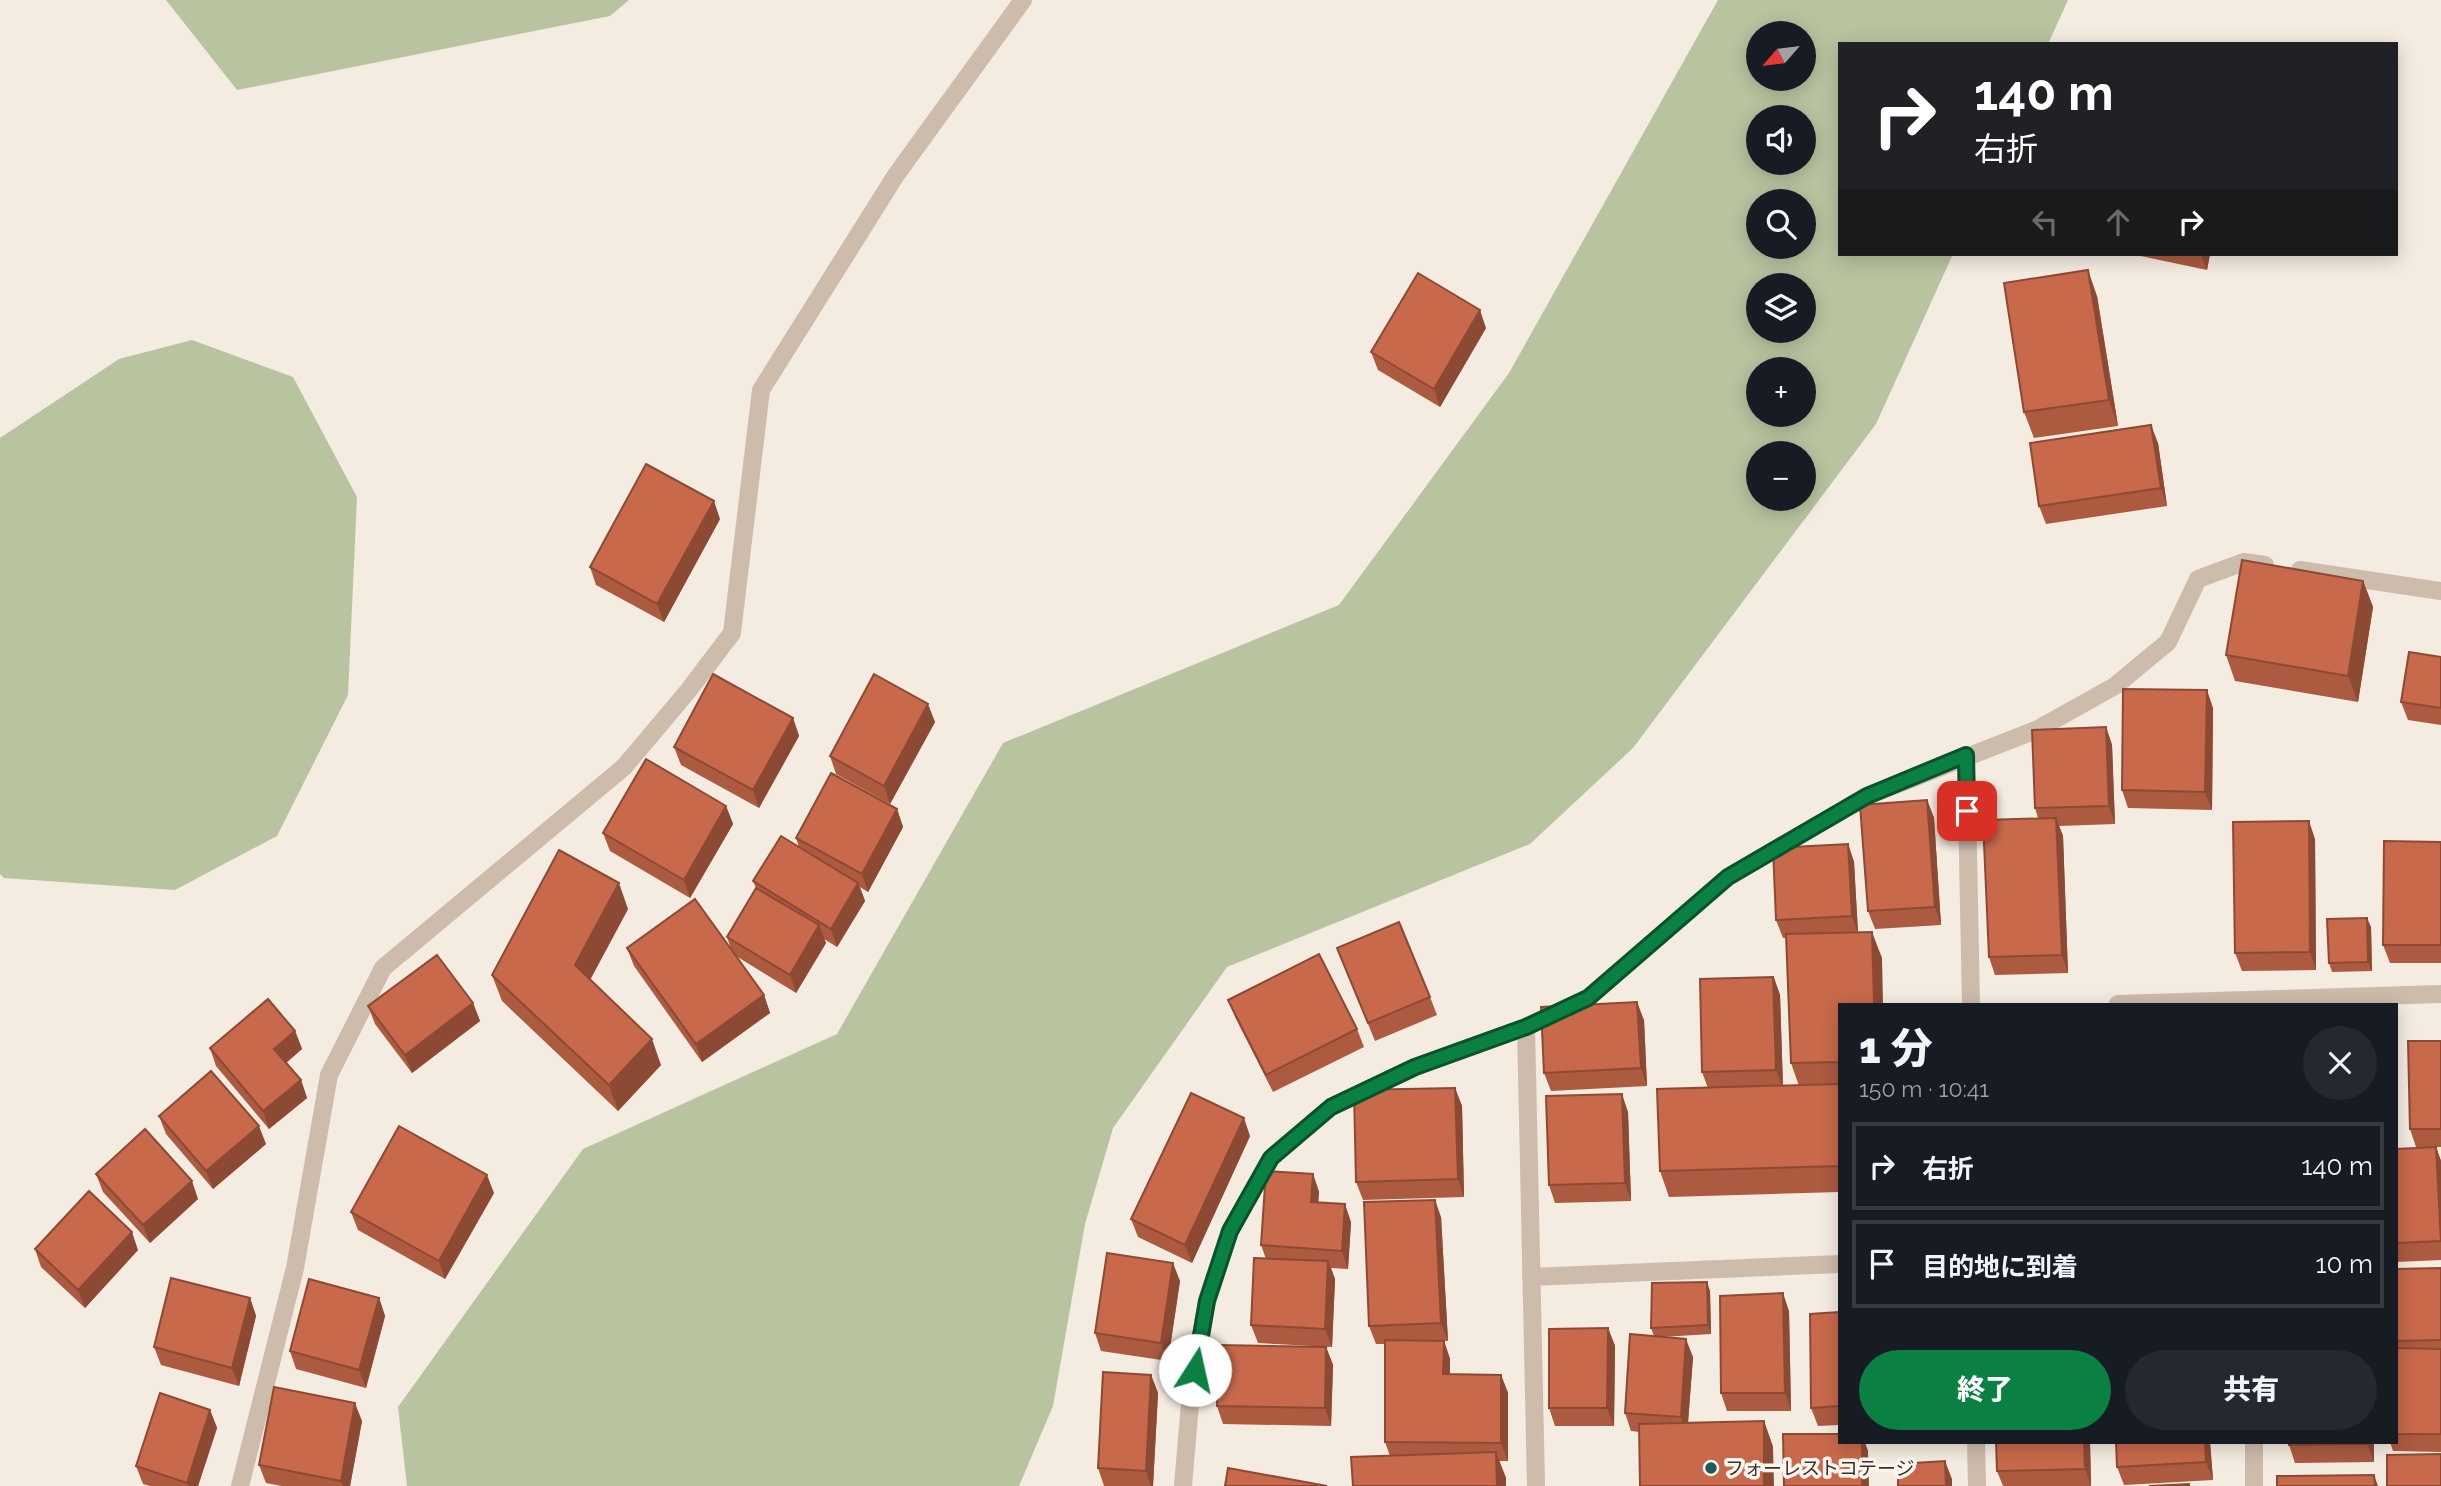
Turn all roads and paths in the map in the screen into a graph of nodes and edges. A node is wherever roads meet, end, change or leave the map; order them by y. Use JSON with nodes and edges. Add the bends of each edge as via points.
{"nodes":[{"id":1,"x":1023,"y":0,"type":"edge"},
{"id":2,"x":2441,"y":591,"type":"edge"},
{"id":3,"x":1966,"y":755,"type":"junction"},
{"id":4,"x":2441,"y":994,"type":"edge"},
{"id":5,"x":2247,"y":1002,"type":"edge"},
{"id":6,"x":1970,"y":1003,"type":"edge"},
{"id":7,"x":2182,"y":1003,"type":"edge"},
{"id":8,"x":1526,"y":1027,"type":"junction"},
{"id":9,"x":1838,"y":1264,"type":"edge"},
{"id":10,"x":1531,"y":1277,"type":"junction"},
{"id":11,"x":1976,"y":1444,"type":"edge"},
{"id":12,"x":2253,"y":1444,"type":"edge"},
{"id":13,"x":240,"y":1486,"type":"edge"},
{"id":14,"x":1183,"y":1486,"type":"edge"},
{"id":15,"x":1536,"y":1486,"type":"edge"},
{"id":16,"x":1977,"y":1486,"type":"edge"},
{"id":17,"x":2254,"y":1486,"type":"edge"}],
"edges":[{"from":1,"to":13,"type":"lane","via":[[896,175],[761,390],[732,633],[624,767],[383,968],[329,1075],[295,1268]]},
{"from":2,"to":3,"type":"lane","via":[[2244,562],[2198,579],[2168,642],[2115,686],[2036,730]]},
{"from":3,"to":6,"type":"lane"},
{"from":3,"to":8,"type":"lane","via":[[1867,796],[1728,877],[1588,998]]},
{"from":4,"to":5,"type":"lane"},
{"from":5,"to":7,"type":"lane"},
{"from":8,"to":10,"type":"lane"},
{"from":8,"to":14,"type":"lane","via":[[1415,1067],[1331,1107],[1271,1158],[1230,1231],[1207,1301],[1191,1392]]},
{"from":9,"to":10,"type":"lane"},
{"from":10,"to":15,"type":"lane"},
{"from":11,"to":16,"type":"lane"},
{"from":12,"to":17,"type":"lane"}]}
